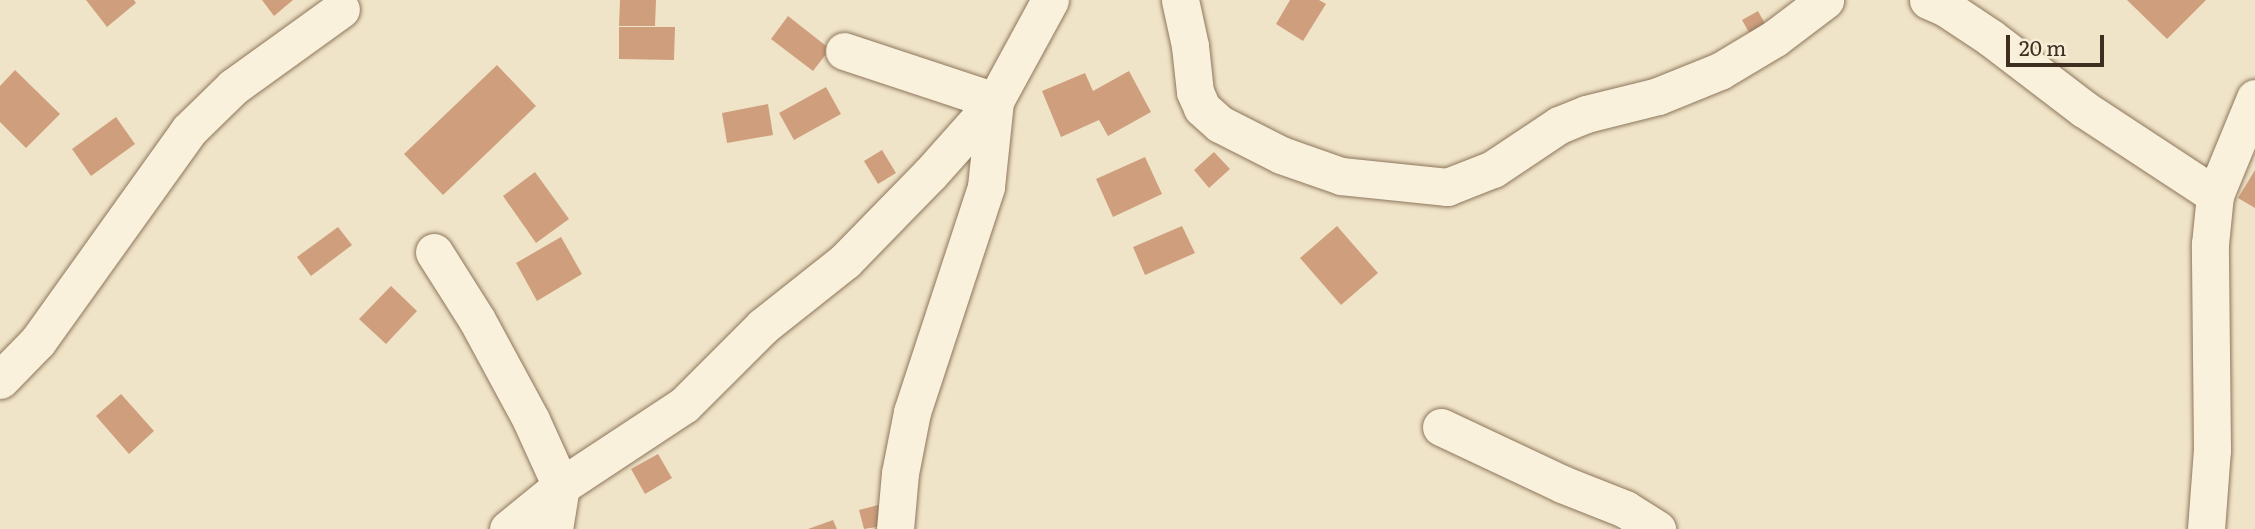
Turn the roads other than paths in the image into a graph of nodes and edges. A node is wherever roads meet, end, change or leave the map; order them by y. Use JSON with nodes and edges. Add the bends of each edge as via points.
{"nodes":[{"id":1,"x":1050,"y":0,"type":"edge"},
{"id":2,"x":1180,"y":0,"type":"edge"},
{"id":3,"x":1825,"y":0,"type":"edge"},
{"id":4,"x":1928,"y":0,"type":"edge"},
{"id":5,"x":341,"y":9,"type":"dead end"},
{"id":6,"x":844,"y":51,"type":"dead end"},
{"id":7,"x":2255,"y":97,"type":"edge"},
{"id":8,"x":995,"y":101,"type":"junction"},
{"id":9,"x":2215,"y":195,"type":"junction"},
{"id":10,"x":434,"y":252,"type":"dead end"},
{"id":11,"x":0,"y":380,"type":"edge"},
{"id":12,"x":1441,"y":427,"type":"dead end"},
{"id":13,"x":561,"y":486,"type":"junction"},
{"id":14,"x":508,"y":529,"type":"edge"},
{"id":15,"x":554,"y":529,"type":"edge"},
{"id":16,"x":895,"y":529,"type":"edge"},
{"id":17,"x":1657,"y":529,"type":"edge"},
{"id":18,"x":2206,"y":529,"type":"edge"}],
"edges":[{"from":1,"to":8,"type":"street"},
{"from":2,"to":3,"type":"street","via":[[1195,92],[1202,108],[1220,124],[1280,155],[1341,176],[1447,187],[1493,169],[1559,125],[1658,96],[1720,71]]},
{"from":4,"to":9,"type":"street","via":[[1980,31],[2084,109]]},
{"from":5,"to":11,"type":"street","via":[[233,87],[190,130],[38,341]]},
{"from":6,"to":8,"type":"street"},
{"from":7,"to":9,"type":"street"},
{"from":8,"to":13,"type":"street","via":[[845,261],[763,326],[684,405]]},
{"from":8,"to":16,"type":"street","via":[[986,187],[912,412]]},
{"from":9,"to":18,"type":"street","via":[[2209,256],[2212,450]]},
{"from":10,"to":13,"type":"street","via":[[531,419]]},
{"from":12,"to":17,"type":"street","via":[[1625,509]]},
{"from":13,"to":14,"type":"street"},
{"from":13,"to":15,"type":"street"}]}
